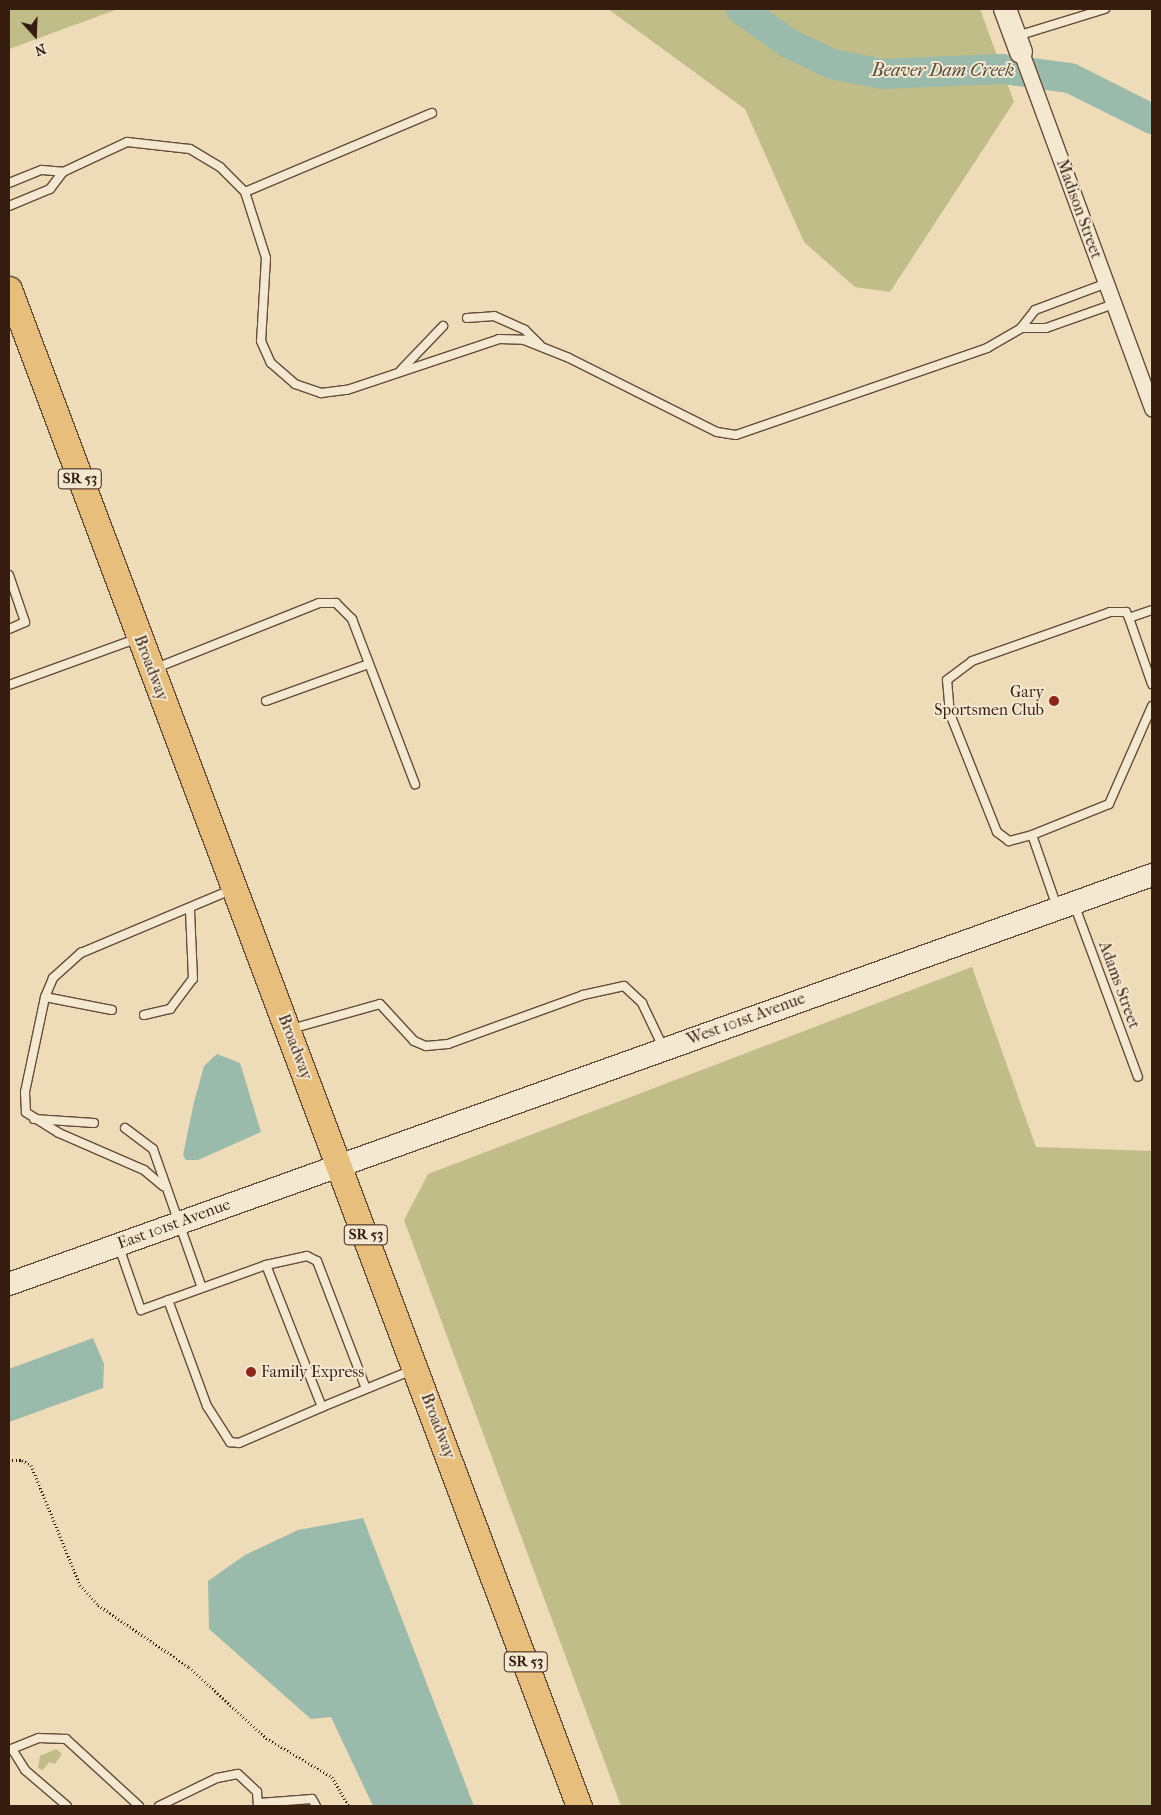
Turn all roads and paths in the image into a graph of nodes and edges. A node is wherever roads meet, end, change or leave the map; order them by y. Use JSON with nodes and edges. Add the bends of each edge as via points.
{"nodes":[{"id":1,"x":1005,"y":9,"type":"edge"},
{"id":2,"x":1105,"y":9,"type":"edge"},
{"id":3,"x":1018,"y":44,"type":"junction"},
{"id":4,"x":432,"y":113,"type":"dead end"},
{"id":5,"x":63,"y":172,"type":"junction"},
{"id":6,"x":9,"y":183,"type":"edge"},
{"id":7,"x":245,"y":192,"type":"junction"},
{"id":8,"x":9,"y":206,"type":"edge"},
{"id":9,"x":1107,"y":283,"type":"junction"},
{"id":10,"x":9,"y":289,"type":"edge"},
{"id":11,"x":1114,"y":304,"type":"junction"},
{"id":12,"x":467,"y":318,"type":"dead end"},
{"id":13,"x":442,"y":326,"type":"dead end"},
{"id":14,"x":1021,"y":328,"type":"junction"},
{"id":15,"x":544,"y":348,"type":"junction"},
{"id":16,"x":400,"y":371,"type":"junction"},
{"id":17,"x":1152,"y":409,"type":"edge"},
{"id":18,"x":9,"y":577,"type":"edge"},
{"id":19,"x":1152,"y":610,"type":"edge"},
{"id":20,"x":1129,"y":618,"type":"junction"},
{"id":21,"x":9,"y":629,"type":"edge"},
{"id":22,"x":140,"y":638,"type":"junction"},
{"id":23,"x":369,"y":664,"type":"junction"},
{"id":24,"x":152,"y":670,"type":"junction"},
{"id":25,"x":1152,"y":684,"type":"edge"},
{"id":26,"x":9,"y":685,"type":"edge"},
{"id":27,"x":266,"y":701,"type":"dead end"},
{"id":28,"x":1152,"y":706,"type":"edge"},
{"id":29,"x":415,"y":784,"type":"dead end"},
{"id":30,"x":1032,"y":834,"type":"junction"},
{"id":31,"x":1152,"y":875,"type":"edge"},
{"id":32,"x":235,"y":888,"type":"junction"},
{"id":33,"x":1066,"y":905,"type":"junction"},
{"id":34,"x":190,"y":910,"type":"junction"},
{"id":35,"x":45,"y":996,"type":"junction"},
{"id":36,"x":112,"y":1010,"type":"dead end"},
{"id":37,"x":144,"y":1015,"type":"dead end"},
{"id":38,"x":289,"y":1029,"type":"junction"},
{"id":39,"x":664,"y":1048,"type":"junction"},
{"id":40,"x":1138,"y":1077,"type":"dead end"},
{"id":41,"x":34,"y":1120,"type":"junction"},
{"id":42,"x":94,"y":1122,"type":"dead end"},
{"id":43,"x":125,"y":1128,"type":"dead end"},
{"id":44,"x":340,"y":1164,"type":"junction"},
{"id":45,"x":163,"y":1186,"type":"junction"},
{"id":46,"x":177,"y":1223,"type":"junction"},
{"id":47,"x":118,"y":1244,"type":"junction"},
{"id":48,"x":266,"y":1266,"type":"junction"},
{"id":49,"x":9,"y":1284,"type":"edge"},
{"id":50,"x":202,"y":1288,"type":"junction"},
{"id":51,"x":168,"y":1300,"type":"junction"},
{"id":52,"x":416,"y":1368,"type":"junction"},
{"id":53,"x":365,"y":1386,"type":"junction"},
{"id":54,"x":322,"y":1407,"type":"junction"},
{"id":55,"x":9,"y":1460,"type":"edge"},
{"id":56,"x":10,"y":1750,"type":"edge"},
{"id":57,"x":258,"y":1804,"type":"edge"},
{"id":58,"x":67,"y":1806,"type":"edge"},
{"id":59,"x":139,"y":1806,"type":"edge"},
{"id":60,"x":159,"y":1806,"type":"edge"},
{"id":61,"x":316,"y":1806,"type":"edge"},
{"id":62,"x":348,"y":1806,"type":"edge"},
{"id":63,"x":579,"y":1806,"type":"edge"}],
"edges":[{"from":1,"to":3,"type":"street","name":"Madison Street"},
{"from":2,"to":3,"type":"lane"},
{"from":3,"to":9,"type":"street","name":"Madison Street"},
{"from":4,"to":7,"type":"lane"},
{"from":5,"to":6,"type":"lane","via":[[42,170]]},
{"from":5,"to":7,"type":"lane","via":[[127,142],[155,143],[190,149],[220,167]]},
{"from":5,"to":8,"type":"lane","via":[[50,189]]},
{"from":7,"to":16,"type":"lane","via":[[266,258],[261,341],[271,363],[295,384],[321,393],[347,390]]},
{"from":9,"to":11,"type":"street","name":"Madison Street"},
{"from":9,"to":14,"type":"lane","via":[[1035,310]]},
{"from":10,"to":22,"type":"main road","name":"Broadway","number":"SR 53"},
{"from":11,"to":14,"type":"lane","via":[[1046,328]]},
{"from":11,"to":17,"type":"street","name":"Madison Street"},
{"from":12,"to":15,"type":"lane","via":[[494,316],[525,330]]},
{"from":13,"to":16,"type":"lane"},
{"from":14,"to":15,"type":"lane","via":[[988,348],[736,435],[718,432]]},
{"from":15,"to":16,"type":"lane","via":[[499,339]]},
{"from":18,"to":21,"type":"lane","via":[[25,622]]},
{"from":19,"to":20,"type":"lane"},
{"from":20,"to":25,"type":"lane"},
{"from":20,"to":30,"type":"lane","via":[[1126,612],[1110,612],[972,661],[946,680],[950,714],[997,832],[1009,841]]},
{"from":22,"to":24,"type":"main road","name":"Broadway","number":"SR 53"},
{"from":22,"to":26,"type":"lane"},
{"from":23,"to":24,"type":"lane","via":[[352,619],[328,601]]},
{"from":23,"to":27,"type":"lane"},
{"from":23,"to":29,"type":"lane"},
{"from":24,"to":32,"type":"main road","name":"Broadway","number":"SR 53"},
{"from":28,"to":30,"type":"lane","via":[[1113,800],[1098,811]]},
{"from":30,"to":33,"type":"lane","name":"Adams Street"},
{"from":31,"to":33,"type":"street","name":"West 101st Avenue"},
{"from":32,"to":34,"type":"lane"},
{"from":32,"to":38,"type":"main road","name":"Broadway","number":"SR 53"},
{"from":33,"to":39,"type":"street","name":"West 101st Avenue"},
{"from":33,"to":40,"type":"lane","name":"Adams Street"},
{"from":34,"to":35,"type":"lane","via":[[81,953],[54,978]]},
{"from":34,"to":37,"type":"lane","via":[[192,979],[170,1009]]},
{"from":35,"to":36,"type":"lane"},
{"from":35,"to":41,"type":"lane","via":[[25,1092],[26,1112]]},
{"from":38,"to":39,"type":"lane","via":[[380,1004],[414,1041],[426,1046],[448,1044],[583,995],[624,986],[642,1003]]},
{"from":38,"to":44,"type":"main road","name":"Broadway","number":"SR 53"},
{"from":39,"to":44,"type":"street","name":"West 101st Avenue"},
{"from":41,"to":42,"type":"lane"},
{"from":41,"to":45,"type":"lane","via":[[144,1170]]},
{"from":43,"to":45,"type":"lane","via":[[153,1149]]},
{"from":44,"to":46,"type":"street","name":"East 101st Avenue"},
{"from":44,"to":52,"type":"main road","name":"Broadway","number":"SR 53"},
{"from":45,"to":46,"type":"lane"},
{"from":46,"to":47,"type":"street","name":"East 101st Avenue"},
{"from":46,"to":50,"type":"lane"},
{"from":47,"to":49,"type":"street","name":"East 101st Avenue"},
{"from":47,"to":51,"type":"lane","via":[[141,1310]]},
{"from":48,"to":50,"type":"lane"},
{"from":48,"to":53,"type":"lane","via":[[307,1256],[317,1261]]},
{"from":48,"to":54,"type":"lane"},
{"from":50,"to":51,"type":"lane"},
{"from":51,"to":54,"type":"lane","via":[[207,1406],[230,1442],[239,1444]]},
{"from":52,"to":53,"type":"lane"},
{"from":52,"to":63,"type":"main road","name":"Broadway","number":"SR 53"},
{"from":53,"to":54,"type":"lane"},
{"from":55,"to":62,"type":"path","via":[[22,1460],[31,1465],[80,1585],[98,1604],[189,1667],[266,1738],[332,1777]]},
{"from":56,"to":58,"type":"lane","via":[[24,1770]]},
{"from":56,"to":59,"type":"lane","via":[[39,1738],[66,1739]]},
{"from":57,"to":60,"type":"lane","via":[[257,1792],[238,1774],[218,1778]]},
{"from":57,"to":61,"type":"lane","via":[[312,1798]]}]}
